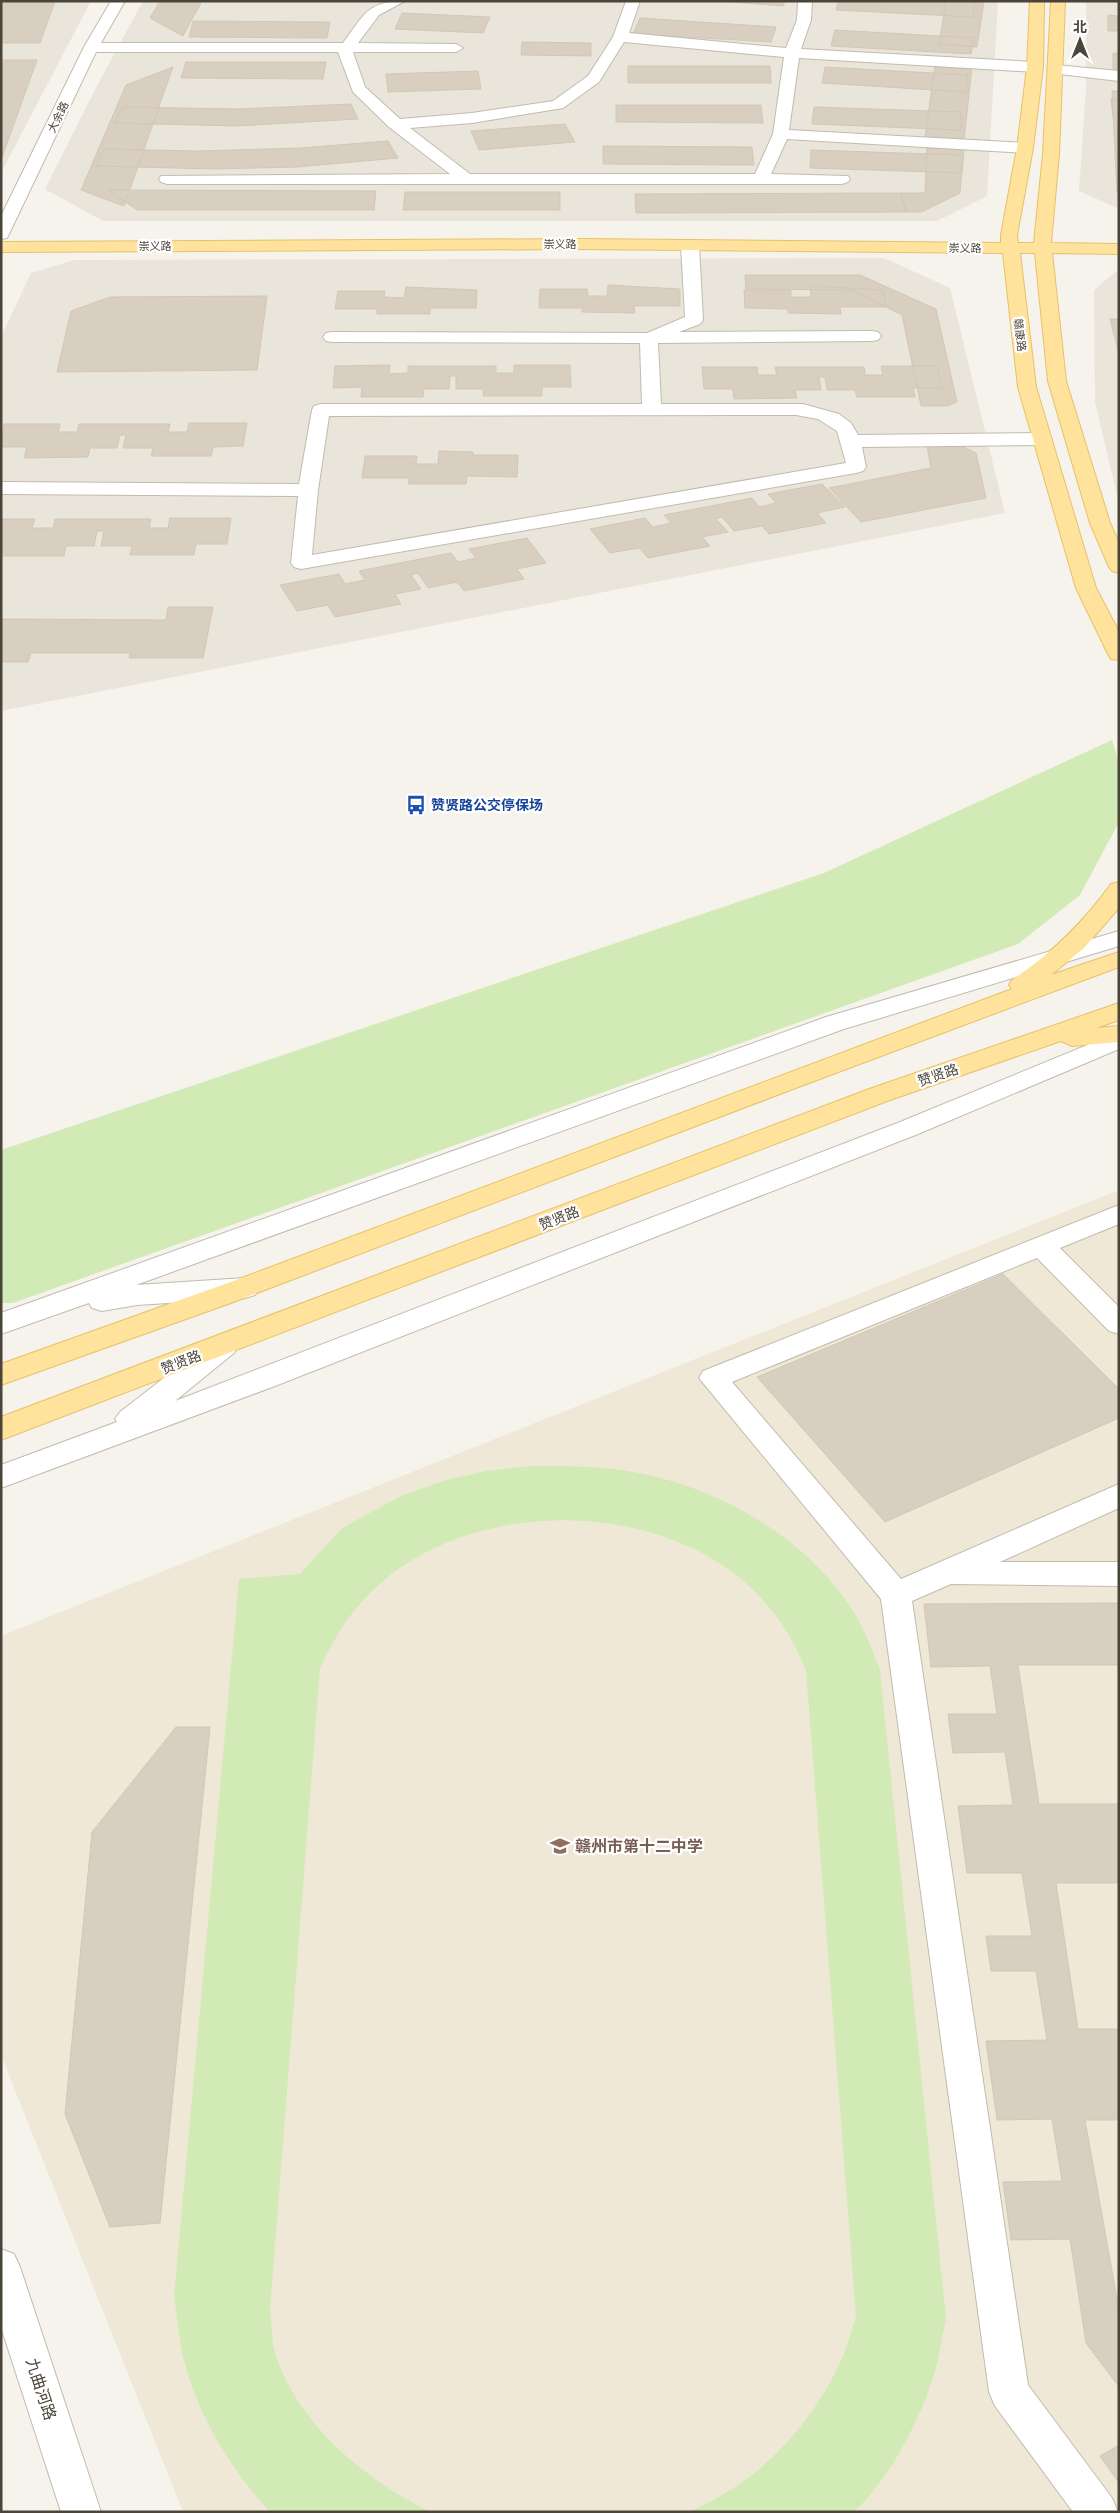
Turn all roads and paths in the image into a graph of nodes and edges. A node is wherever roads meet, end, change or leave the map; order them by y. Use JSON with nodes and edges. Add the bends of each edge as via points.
{"nodes":[{"id":1,"x":118,"y":1,"type":"edge"},
{"id":2,"x":398,"y":1,"type":"edge"},
{"id":3,"x":633,"y":1,"type":"edge"},
{"id":4,"x":805,"y":1,"type":"edge"},
{"id":5,"x":1037,"y":1,"type":"edge"},
{"id":6,"x":1058,"y":1,"type":"edge"},
{"id":7,"x":620,"y":37,"type":"junction"},
{"id":8,"x":91,"y":47,"type":"junction"},
{"id":9,"x":456,"y":48,"type":"dead end"},
{"id":10,"x":347,"y":49,"type":"junction"},
{"id":11,"x":792,"y":53,"type":"junction"},
{"id":12,"x":1035,"y":67,"type":"junction"},
{"id":13,"x":1056,"y":70,"type":"junction"},
{"id":14,"x":1119,"y":76,"type":"edge"},
{"id":15,"x":395,"y":124,"type":"junction"},
{"id":16,"x":781,"y":134,"type":"junction"},
{"id":17,"x":1024,"y":148,"type":"junction"},
{"id":18,"x":761,"y":178,"type":"junction"},
{"id":19,"x":167,"y":179,"type":"dead end"},
{"id":20,"x":466,"y":179,"type":"junction"},
{"id":21,"x":842,"y":179,"type":"dead end"},
{"id":22,"x":1,"y":234,"type":"edge"},
{"id":23,"x":1119,"y":235,"type":"edge"},
{"id":24,"x":1009,"y":242,"type":"junction"},
{"id":25,"x":1043,"y":242,"type":"junction"},
{"id":26,"x":690,"y":245,"type":"junction"},
{"id":27,"x":1,"y":247,"type":"edge"},
{"id":28,"x":1119,"y":249,"type":"edge"},
{"id":29,"x":872,"y":336,"type":"dead end"},
{"id":30,"x":332,"y":337,"type":"dead end"},
{"id":31,"x":649,"y":338,"type":"junction"},
{"id":32,"x":652,"y":409,"type":"junction"},
{"id":33,"x":1042,"y":439,"type":"junction"},
{"id":34,"x":851,"y":441,"type":"junction"},
{"id":35,"x":1,"y":488,"type":"edge"},
{"id":36,"x":308,"y":490,"type":"junction"},
{"id":37,"x":1119,"y":567,"type":"edge"},
{"id":38,"x":1119,"y":654,"type":"edge"},
{"id":39,"x":1119,"y":889,"type":"edge"},
{"id":40,"x":1119,"y":938,"type":"edge"},
{"id":41,"x":1057,"y":958,"type":"junction"},
{"id":42,"x":1119,"y":960,"type":"edge"},
{"id":43,"x":1119,"y":1010,"type":"edge"},
{"id":44,"x":934,"y":1026,"type":"junction"},
{"id":45,"x":1119,"y":1034,"type":"edge"},
{"id":46,"x":1119,"y":1040,"type":"edge"},
{"id":47,"x":1009,"y":1051,"type":"junction"},
{"id":48,"x":1119,"y":1214,"type":"edge"},
{"id":49,"x":1041,"y":1245,"type":"junction"},
{"id":50,"x":245,"y":1288,"type":"junction"},
{"id":51,"x":12,"y":1320,"type":"edge"},
{"id":52,"x":1119,"y":1324,"type":"edge"},
{"id":53,"x":224,"y":1346,"type":"junction"},
{"id":54,"x":1,"y":1375,"type":"edge"},
{"id":55,"x":1,"y":1429,"type":"edge"},
{"id":56,"x":95,"y":1441,"type":"junction"},
{"id":57,"x":1,"y":1478,"type":"edge"},
{"id":58,"x":1119,"y":1495,"type":"edge"},
{"id":59,"x":946,"y":1573,"type":"junction"},
{"id":60,"x":1119,"y":1574,"type":"edge"},
{"id":61,"x":896,"y":1595,"type":"junction"},
{"id":62,"x":1,"y":2267,"type":"edge"},
{"id":63,"x":82,"y":2512,"type":"edge"},
{"id":64,"x":1098,"y":2512,"type":"edge"}],
"edges":[{"from":1,"to":8,"type":"street","name":"大余路"},
{"from":2,"to":10,"type":"street","via":[[374,12]]},
{"from":3,"to":7,"type":"street"},
{"from":4,"to":11,"type":"street","via":[[804,20]]},
{"from":5,"to":12,"type":"main road","name":"赣康路"},
{"from":6,"to":13,"type":"main road"},
{"from":7,"to":11,"type":"street"},
{"from":7,"to":15,"type":"street","via":[[594,79],[558,105],[472,118]]},
{"from":8,"to":10,"type":"street"},
{"from":8,"to":22,"type":"street","name":"大余路"},
{"from":9,"to":10,"type":"street"},
{"from":10,"to":15,"type":"street","via":[[358,89]]},
{"from":11,"to":12,"type":"street"},
{"from":11,"to":16,"type":"street"},
{"from":12,"to":17,"type":"main road","name":"赣康路"},
{"from":13,"to":14,"type":"street"},
{"from":13,"to":25,"type":"main road"},
{"from":15,"to":20,"type":"street"},
{"from":16,"to":17,"type":"street"},
{"from":16,"to":18,"type":"street"},
{"from":17,"to":24,"type":"main road","name":"赣康路"},
{"from":18,"to":20,"type":"street"},
{"from":18,"to":21,"type":"street"},
{"from":19,"to":20,"type":"street"},
{"from":22,"to":24,"type":"main road","name":"崇义路"},
{"from":23,"to":25,"type":"main road","name":"崇义路"},
{"from":24,"to":25,"type":"main road","name":"崇义路"},
{"from":24,"to":26,"type":"main road","name":"崇义路"},
{"from":24,"to":33,"type":"main road","name":"赣康路","via":[[1027,387]]},
{"from":25,"to":28,"type":"main road","name":"崇义路"},
{"from":25,"to":37,"type":"main road","via":[[1057,381],[1100,523]]},
{"from":26,"to":27,"type":"main road","name":"崇义路"},
{"from":26,"to":31,"type":"street","via":[[694,320]]},
{"from":29,"to":31,"type":"street"},
{"from":30,"to":31,"type":"street"},
{"from":31,"to":32,"type":"street"},
{"from":32,"to":34,"type":"street","via":[[808,410],[836,421],[847,431]]},
{"from":32,"to":36,"type":"street","via":[[321,410]]},
{"from":33,"to":34,"type":"street"},
{"from":33,"to":38,"type":"main road","name":"赣康路","via":[[1086,588]]},
{"from":34,"to":36,"type":"street","via":[[856,468],[301,563]]},
{"from":35,"to":36,"type":"street"},
{"from":39,"to":41,"type":"main road","via":[[1095,921]]},
{"from":40,"to":41,"type":"street"},
{"from":41,"to":44,"type":"main road","via":[[1005,996]]},
{"from":41,"to":51,"type":"street","via":[[835,1023]]},
{"from":42,"to":44,"type":"main road"},
{"from":43,"to":47,"type":"main road","name":"赞贤路"},
{"from":44,"to":50,"type":"main road"},
{"from":45,"to":47,"type":"main road","via":[[1044,1043]]},
{"from":46,"to":56,"type":"street","via":[[891,1135],[265,1380]]},
{"from":47,"to":53,"type":"main road","name":"赞贤路","via":[[881,1094]]},
{"from":48,"to":49,"type":"street"},
{"from":49,"to":52,"type":"street"},
{"from":49,"to":61,"type":"street","via":[[713,1378]]},
{"from":50,"to":51,"type":"street","via":[[137,1295]]},
{"from":50,"to":54,"type":"main road"},
{"from":53,"to":55,"type":"main road","name":"赞贤路"},
{"from":53,"to":56,"type":"street","via":[[147,1408]]},
{"from":56,"to":57,"type":"street"},
{"from":58,"to":59,"type":"street"},
{"from":59,"to":60,"type":"street"},
{"from":59,"to":61,"type":"street"},
{"from":61,"to":64,"type":"street","via":[[1008,2392]]},
{"from":62,"to":63,"type":"street","name":"九曲河路"}]}
